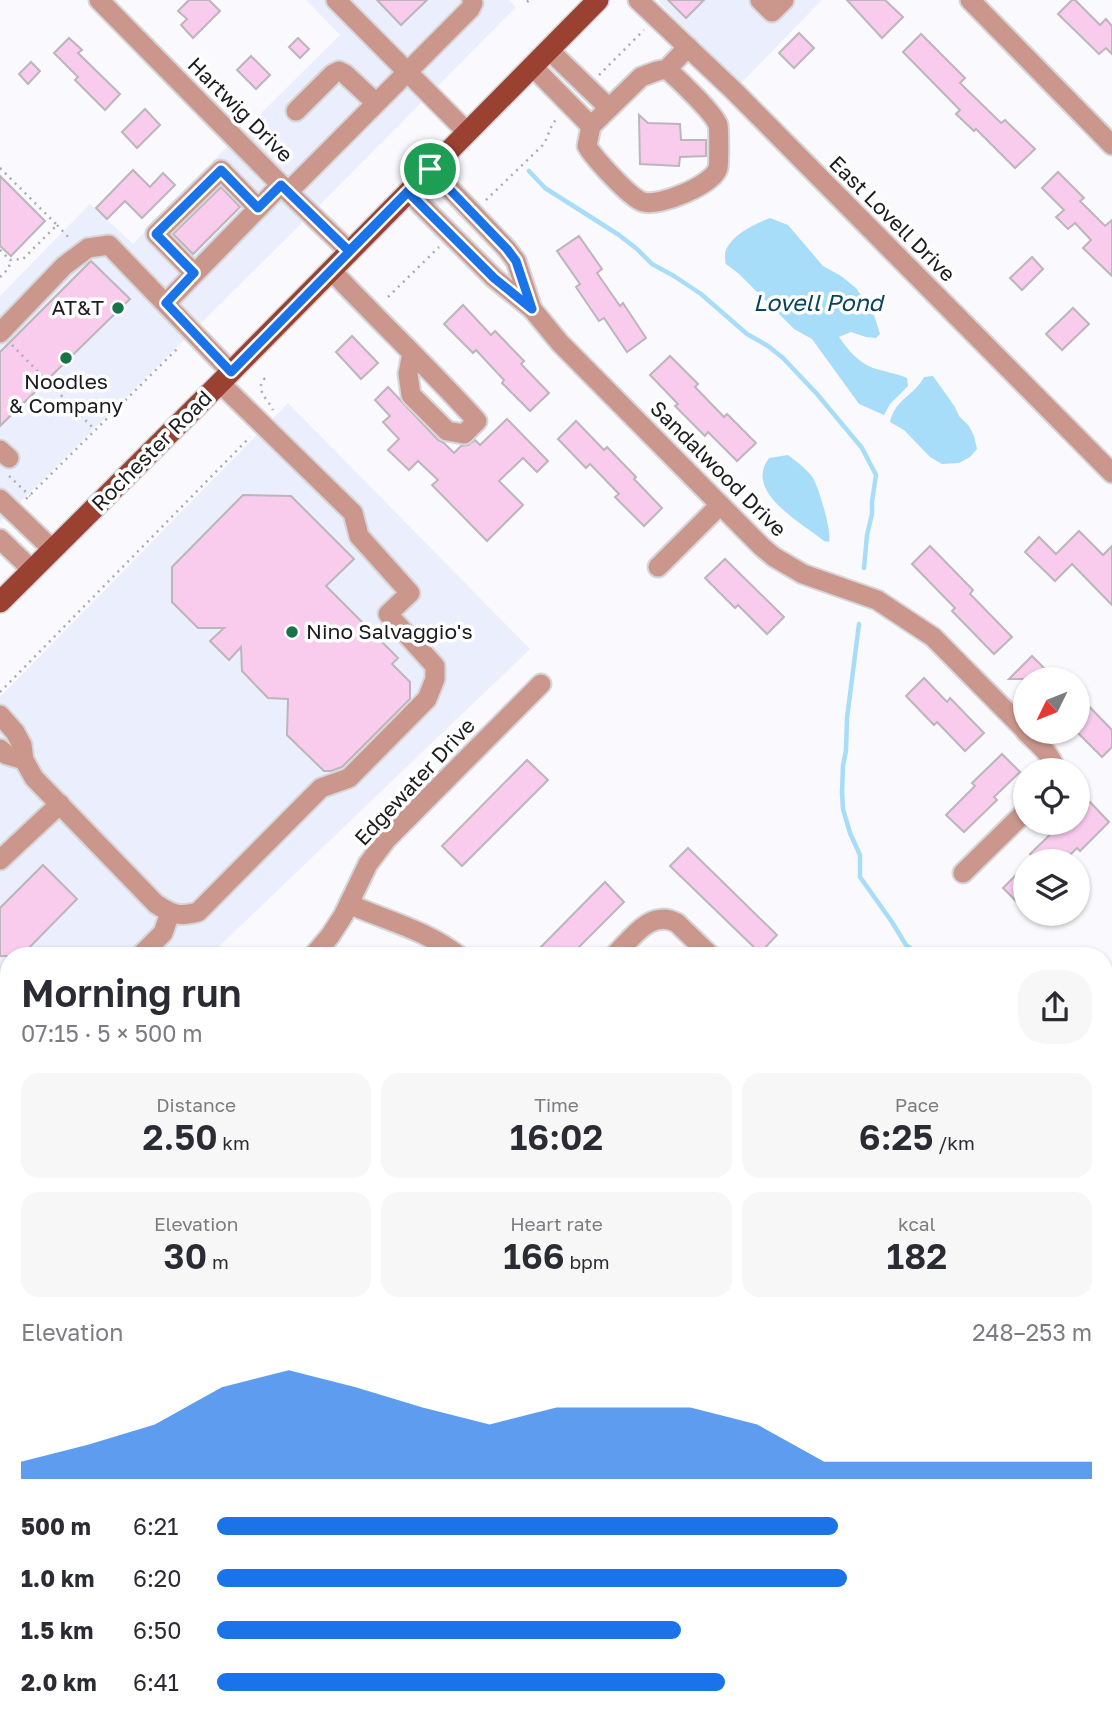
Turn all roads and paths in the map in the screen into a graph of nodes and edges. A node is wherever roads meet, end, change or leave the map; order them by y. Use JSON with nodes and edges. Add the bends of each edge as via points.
{"nodes":[{"id":1,"x":99,"y":0,"type":"edge"},
{"id":2,"x":336,"y":0,"type":"edge"},
{"id":3,"x":472,"y":0,"type":"edge"},
{"id":4,"x":598,"y":0,"type":"edge"},
{"id":5,"x":638,"y":0,"type":"edge"},
{"id":6,"x":760,"y":0,"type":"edge"},
{"id":7,"x":784,"y":0,"type":"edge"},
{"id":8,"x":970,"y":0,"type":"edge"},
{"id":9,"x":648,"y":26,"type":"dead end"},
{"id":10,"x":688,"y":47,"type":"junction"},
{"id":11,"x":549,"y":50,"type":"junction"},
{"id":12,"x":533,"y":67,"type":"junction"},
{"id":13,"x":667,"y":69,"type":"junction"},
{"id":14,"x":408,"y":71,"type":"junction"},
{"id":15,"x":593,"y":82,"type":"dead end"},
{"id":16,"x":376,"y":103,"type":"junction"},
{"id":17,"x":609,"y":108,"type":"junction"},
{"id":18,"x":296,"y":111,"type":"dead end"},
{"id":19,"x":558,"y":117,"type":"dead end"},
{"id":20,"x":591,"y":126,"type":"junction"},
{"id":21,"x":467,"y":132,"type":"junction"},
{"id":22,"x":1112,"y":145,"type":"edge"},
{"id":23,"x":0,"y":168,"type":"edge"},
{"id":24,"x":430,"y":169,"type":"junction"},
{"id":25,"x":285,"y":188,"type":"junction"},
{"id":26,"x":408,"y":192,"type":"junction"},
{"id":27,"x":479,"y":206,"type":"dead end"},
{"id":28,"x":258,"y":208,"type":"junction"},
{"id":29,"x":445,"y":241,"type":"dead end"},
{"id":30,"x":0,"y":250,"type":"edge"},
{"id":31,"x":349,"y":251,"type":"junction"},
{"id":32,"x":10,"y":260,"type":"junction"},
{"id":33,"x":331,"y":270,"type":"junction"},
{"id":34,"x":194,"y":273,"type":"junction"},
{"id":35,"x":0,"y":277,"type":"edge"},
{"id":36,"x":388,"y":297,"type":"dead end"},
{"id":37,"x":166,"y":303,"type":"junction"},
{"id":38,"x":532,"y":309,"type":"junction"},
{"id":39,"x":5,"y":338,"type":"edge"},
{"id":40,"x":186,"y":341,"type":"dead end"},
{"id":41,"x":412,"y":353,"type":"dead end"},
{"id":42,"x":225,"y":377,"type":"junction"},
{"id":43,"x":265,"y":378,"type":"dead end"},
{"id":44,"x":272,"y":415,"type":"dead end"},
{"id":45,"x":95,"y":430,"type":"junction"},
{"id":46,"x":257,"y":430,"type":"dead end"},
{"id":47,"x":6,"y":462,"type":"edge"},
{"id":48,"x":1112,"y":473,"type":"edge"},
{"id":49,"x":30,"y":496,"type":"junction"},
{"id":50,"x":0,"y":499,"type":"edge"},
{"id":51,"x":24,"y":501,"type":"dead end"},
{"id":52,"x":720,"y":505,"type":"junction"},
{"id":53,"x":0,"y":539,"type":"edge"},
{"id":54,"x":52,"y":550,"type":"junction"},
{"id":55,"x":658,"y":567,"type":"dead end"},
{"id":56,"x":32,"y":570,"type":"junction"},
{"id":57,"x":0,"y":602,"type":"edge"},
{"id":58,"x":541,"y":684,"type":"dead end"},
{"id":59,"x":0,"y":692,"type":"edge"},
{"id":60,"x":0,"y":716,"type":"edge"},
{"id":61,"x":1013,"y":718,"type":"edge"},
{"id":62,"x":1038,"y":744,"type":"edge"},
{"id":63,"x":0,"y":749,"type":"edge"},
{"id":64,"x":1051,"y":758,"type":"edge"},
{"id":65,"x":24,"y":760,"type":"junction"},
{"id":66,"x":60,"y":804,"type":"junction"},
{"id":67,"x":1013,"y":824,"type":"edge"},
{"id":68,"x":0,"y":860,"type":"edge"},
{"id":69,"x":963,"y":873,"type":"dead end"},
{"id":70,"x":349,"y":904,"type":"junction"},
{"id":71,"x":170,"y":913,"type":"junction"},
{"id":72,"x":149,"y":947,"type":"edge"},
{"id":73,"x":321,"y":947,"type":"edge"},
{"id":74,"x":448,"y":947,"type":"edge"},
{"id":75,"x":623,"y":947,"type":"edge"},
{"id":76,"x":702,"y":947,"type":"edge"}],
"edges":[{"from":1,"to":25,"type":"street","name":"Hartwig Drive"},
{"from":2,"to":14,"type":"street"},
{"from":3,"to":14,"type":"street","via":[[470,9]]},
{"from":4,"to":11,"type":"main road","name":"Rochester Road"},
{"from":5,"to":10,"type":"street","name":"East Lovell Drive"},
{"from":6,"to":7,"type":"street","via":[[772,12]]},
{"from":8,"to":22,"type":"street"},
{"from":9,"to":15,"type":"path"},
{"from":10,"to":13,"type":"street"},
{"from":10,"to":48,"type":"street","name":"East Lovell Drive"},
{"from":11,"to":12,"type":"main road","name":"Rochester Road"},
{"from":11,"to":17,"type":"street"},
{"from":12,"to":20,"type":"street"},
{"from":12,"to":21,"type":"main road","name":"Rochester Road"},
{"from":13,"to":17,"type":"street","via":[[641,78]]},
{"from":13,"to":20,"type":"street","via":[[718,124],[718,169],[712,177],[662,202],[646,204],[593,155],[587,146]]},
{"from":14,"to":16,"type":"street"},
{"from":14,"to":21,"type":"street"},
{"from":16,"to":18,"type":"street","via":[[339,71]]},
{"from":16,"to":25,"type":"street"},
{"from":17,"to":20,"type":"street"},
{"from":19,"to":27,"type":"path","via":[[544,144]]},
{"from":21,"to":24,"type":"main road","name":"Rochester Road"},
{"from":23,"to":32,"type":"path","via":[[57,225],[23,259]]},
{"from":24,"to":26,"type":"main road","name":"Rochester Road"},
{"from":24,"to":38,"type":"street","name":"Sandalwood Drive","via":[[516,261]]},
{"from":25,"to":28,"type":"street"},
{"from":25,"to":31,"type":"street","name":"Hartwig Drive"},
{"from":26,"to":31,"type":"main road","name":"Rochester Road"},
{"from":26,"to":38,"type":"street","name":"Sandalwood Drive","via":[[494,278]]},
{"from":28,"to":34,"type":"street"},
{"from":28,"to":34,"type":"street","via":[[221,170],[156,234]]},
{"from":29,"to":36,"type":"path"},
{"from":30,"to":32,"type":"path"},
{"from":31,"to":33,"type":"main road","name":"Rochester Road"},
{"from":32,"to":35,"type":"path"},
{"from":33,"to":41,"type":"street"},
{"from":33,"to":42,"type":"main road","name":"Rochester Road"},
{"from":34,"to":37,"type":"street"},
{"from":37,"to":39,"type":"street","via":[[109,245],[88,248],[64,266]]},
{"from":37,"to":42,"type":"street"},
{"from":38,"to":52,"type":"street","name":"Sandalwood Drive","via":[[560,344]]},
{"from":39,"to":45,"type":"path"},
{"from":40,"to":45,"type":"path"},
{"from":42,"to":54,"type":"main road","name":"Rochester Road"},
{"from":42,"to":71,"type":"street","via":[[353,513],[359,536],[410,593],[388,614],[435,666],[435,678],[427,699],[349,778],[321,788],[198,912]]},
{"from":43,"to":44,"type":"path","via":[[261,393],[272,406]]},
{"from":45,"to":49,"type":"path"},
{"from":46,"to":59,"type":"path"},
{"from":47,"to":49,"type":"path"},
{"from":49,"to":51,"type":"path"},
{"from":50,"to":54,"type":"street"},
{"from":52,"to":55,"type":"street"},
{"from":52,"to":61,"type":"street","name":"Sandalwood Drive","via":[[762,547],[790,566],[877,600],[933,637]]},
{"from":53,"to":56,"type":"street"},
{"from":54,"to":56,"type":"main road","name":"Rochester Road"},
{"from":56,"to":57,"type":"main road","name":"Rochester Road"},
{"from":58,"to":70,"type":"street","name":"Edgewater Drive","via":[[386,840],[368,864]]},
{"from":60,"to":65,"type":"street","via":[[15,732]]},
{"from":62,"to":64,"type":"street","name":"Sandalwood Drive"},
{"from":63,"to":65,"type":"street"},
{"from":65,"to":66,"type":"street","via":[[34,778]]},
{"from":66,"to":68,"type":"street"},
{"from":66,"to":71,"type":"street"},
{"from":67,"to":69,"type":"street"},
{"from":70,"to":73,"type":"street","name":"Edgewater Drive"},
{"from":70,"to":74,"type":"street"},
{"from":71,"to":72,"type":"street","via":[[163,933]]},
{"from":75,"to":76,"type":"street","via":[[649,922],[664,918],[677,923]]}]}
